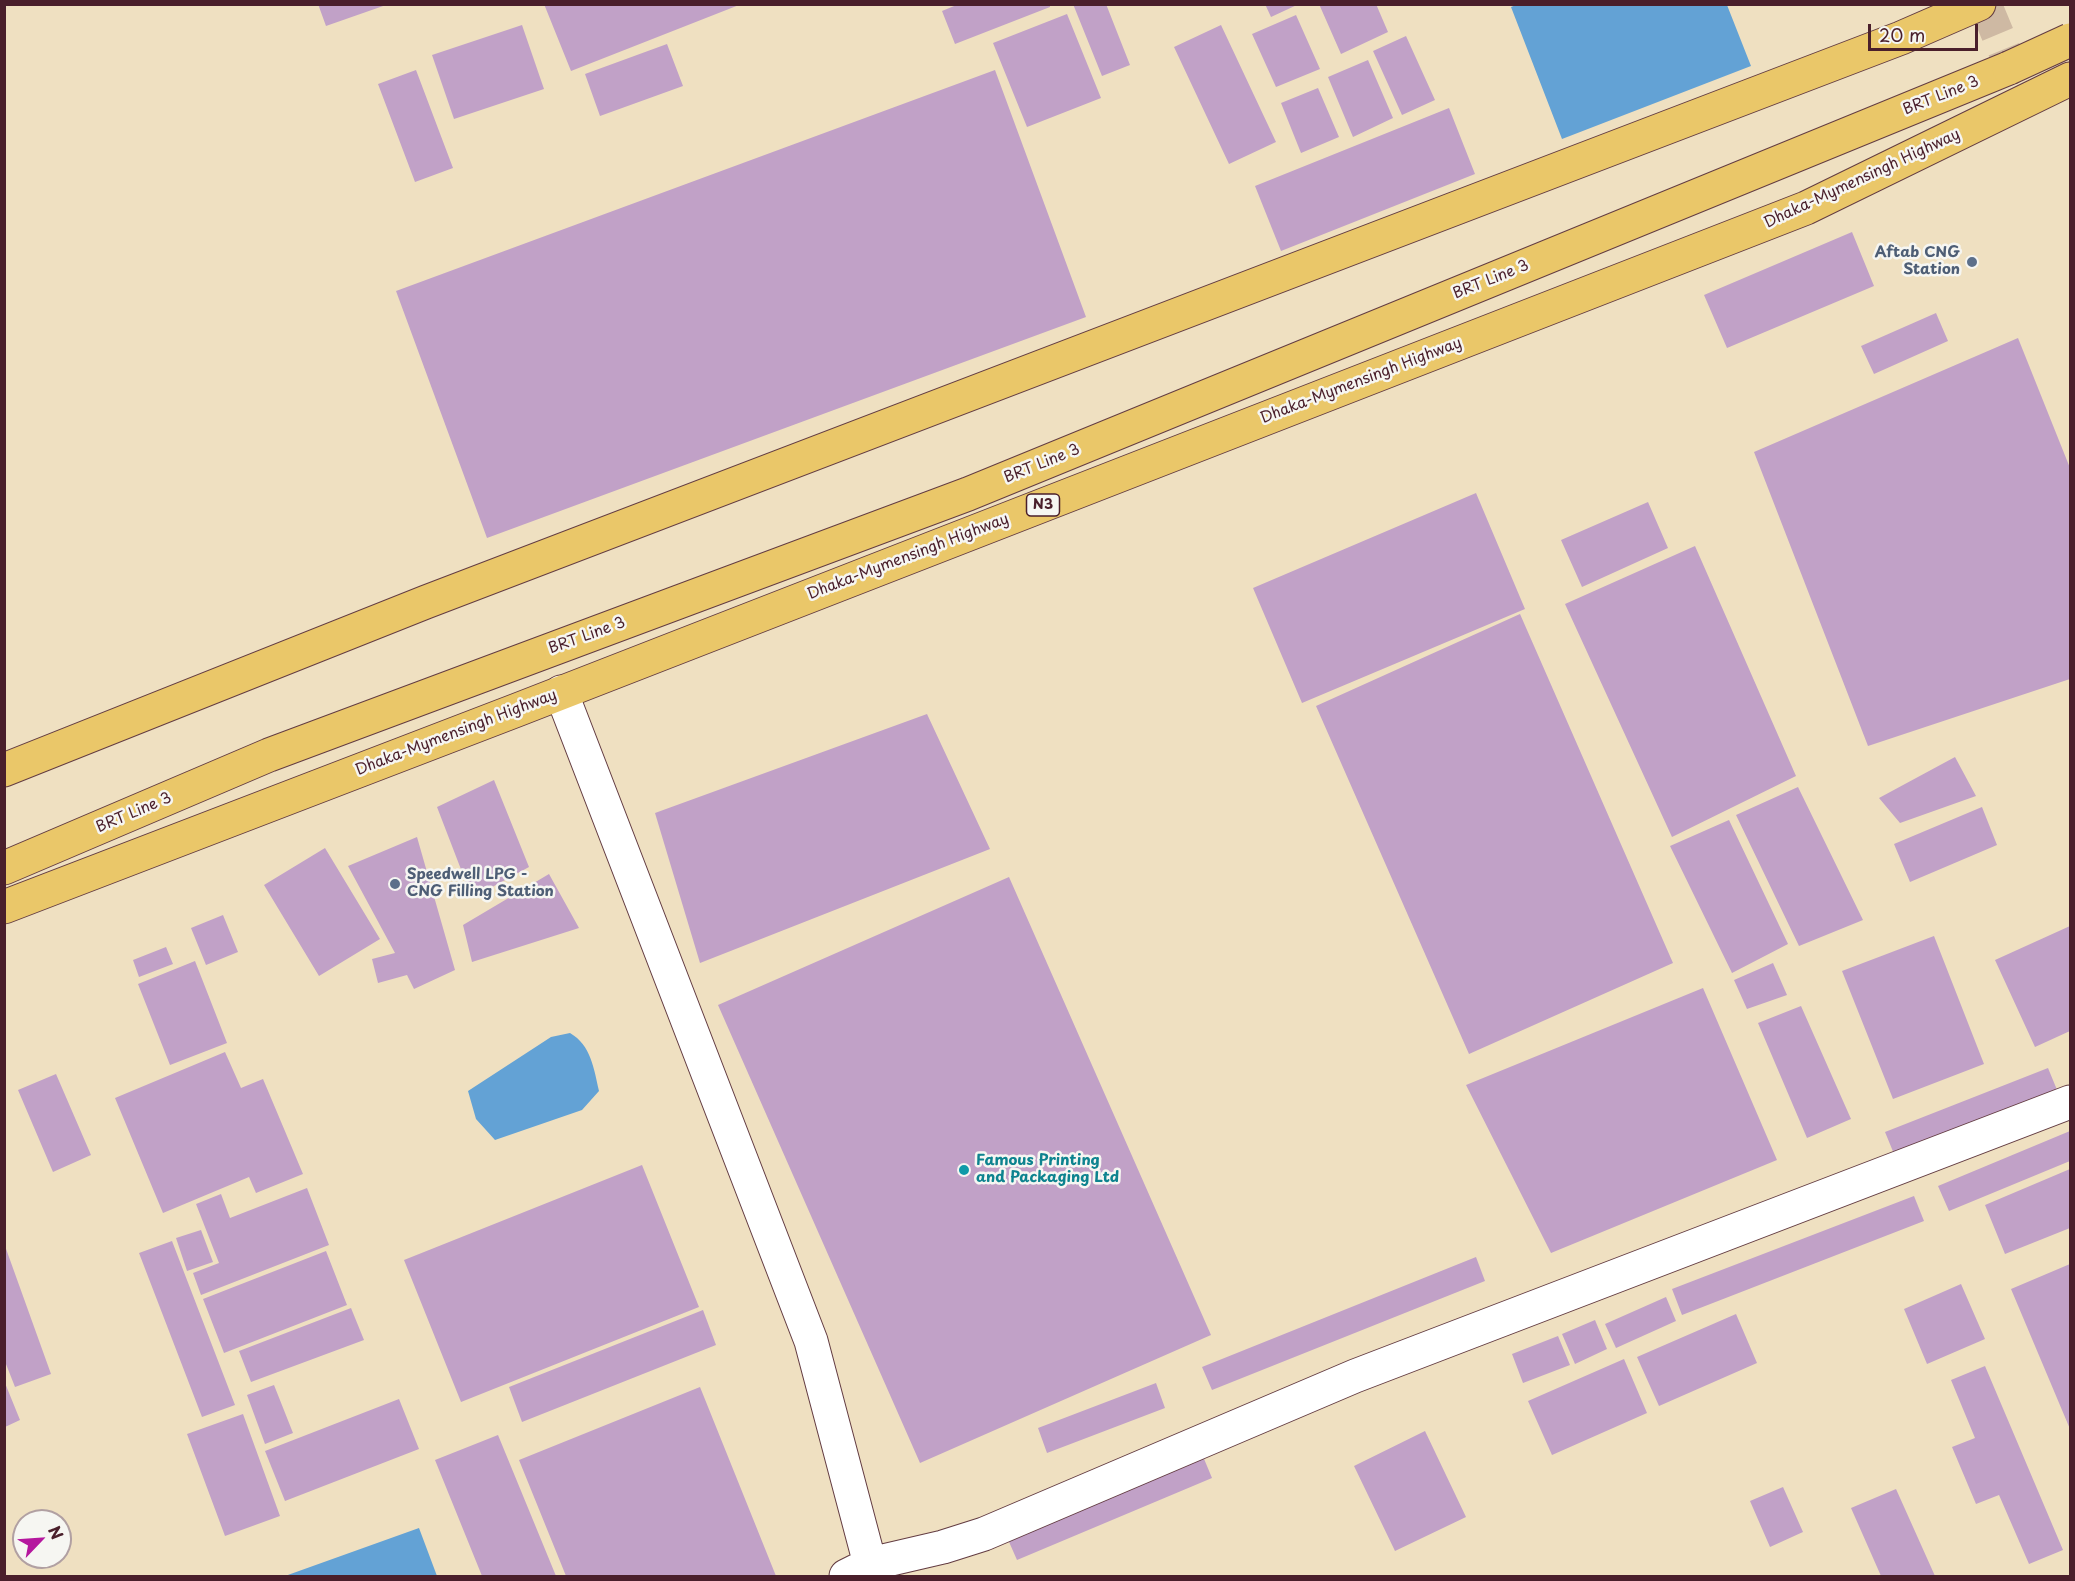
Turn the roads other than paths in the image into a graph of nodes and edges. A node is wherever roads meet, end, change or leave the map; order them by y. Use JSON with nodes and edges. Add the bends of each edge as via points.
{"nodes":[{"id":1,"x":1979,"y":4,"type":"edge"},
{"id":2,"x":2070,"y":40,"type":"edge"},
{"id":3,"x":2070,"y":79,"type":"edge"},
{"id":4,"x":561,"y":693,"type":"junction"},
{"id":5,"x":4,"y":770,"type":"edge"},
{"id":6,"x":4,"y":868,"type":"edge"},
{"id":7,"x":4,"y":907,"type":"edge"},
{"id":8,"x":2070,"y":1102,"type":"edge"},
{"id":9,"x":858,"y":1570,"type":"edge"}],
"edges":[{"from":1,"to":5,"type":"highway","via":[[1900,38],[437,598]]},
{"from":2,"to":6,"type":"highway","name":"BRT Line 3","bridge":true,"via":[[968,494],[268,755]]},
{"from":3,"to":4,"type":"highway","name":"Dhaka-Mymensingh Highway","number":"N3","via":[[1806,208]]},
{"from":4,"to":7,"type":"highway","name":"Dhaka-Mymensingh Highway","number":"N3"},
{"from":4,"to":9,"type":"street","via":[[811,1341]]},
{"from":8,"to":9,"type":"street","via":[[1355,1376],[984,1534]]}]}
